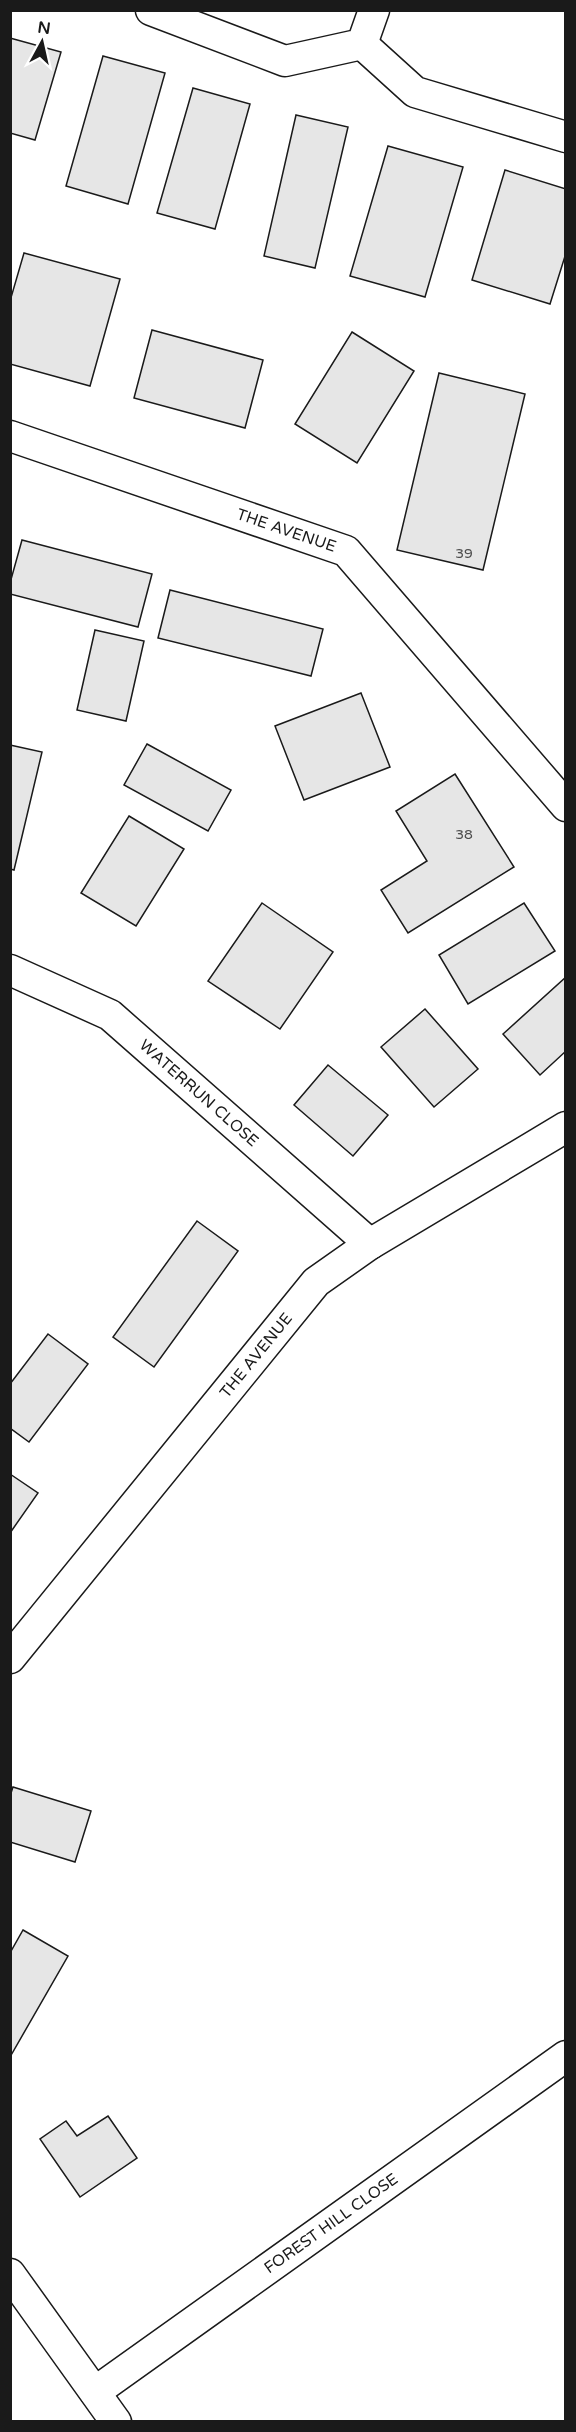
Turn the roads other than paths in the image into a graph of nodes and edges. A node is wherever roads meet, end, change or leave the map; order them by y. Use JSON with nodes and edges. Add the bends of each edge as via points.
{"nodes":[{"id":1,"x":151,"y":10,"type":"edge"},
{"id":2,"x":374,"y":10,"type":"edge"},
{"id":3,"x":362,"y":44,"type":"junction"},
{"id":4,"x":566,"y":137,"type":"edge"},
{"id":5,"x":10,"y":436,"type":"edge"},
{"id":6,"x":562,"y":795,"type":"edge"},
{"id":7,"x":10,"y":970,"type":"edge"},
{"id":8,"x":566,"y":1127,"type":"edge"},
{"id":9,"x":370,"y":1244,"type":"junction"},
{"id":10,"x":10,"y":1658,"type":"edge"},
{"id":11,"x":564,"y":2060,"type":"edge"},
{"id":12,"x":10,"y":2274,"type":"edge"},
{"id":13,"x":95,"y":2392,"type":"junction"},
{"id":14,"x":116,"y":2421,"type":"edge"}],
"edges":[{"from":1,"to":3,"type":"street","via":[[285,61]]},
{"from":2,"to":3,"type":"street"},
{"from":3,"to":4,"type":"street","via":[[415,92]]},
{"from":5,"to":6,"type":"street","name":"THE AVENUE","via":[[346,551]]},
{"from":7,"to":9,"type":"street","name":"WATERRUN CLOSE","via":[[110,1015]]},
{"from":8,"to":9,"type":"street","name":"THE AVENUE"},
{"from":9,"to":10,"type":"street","name":"THE AVENUE","via":[[316,1282]]},
{"from":11,"to":13,"type":"street","name":"FOREST HILL CLOSE"},
{"from":12,"to":13,"type":"street"},
{"from":13,"to":14,"type":"street"}]}
